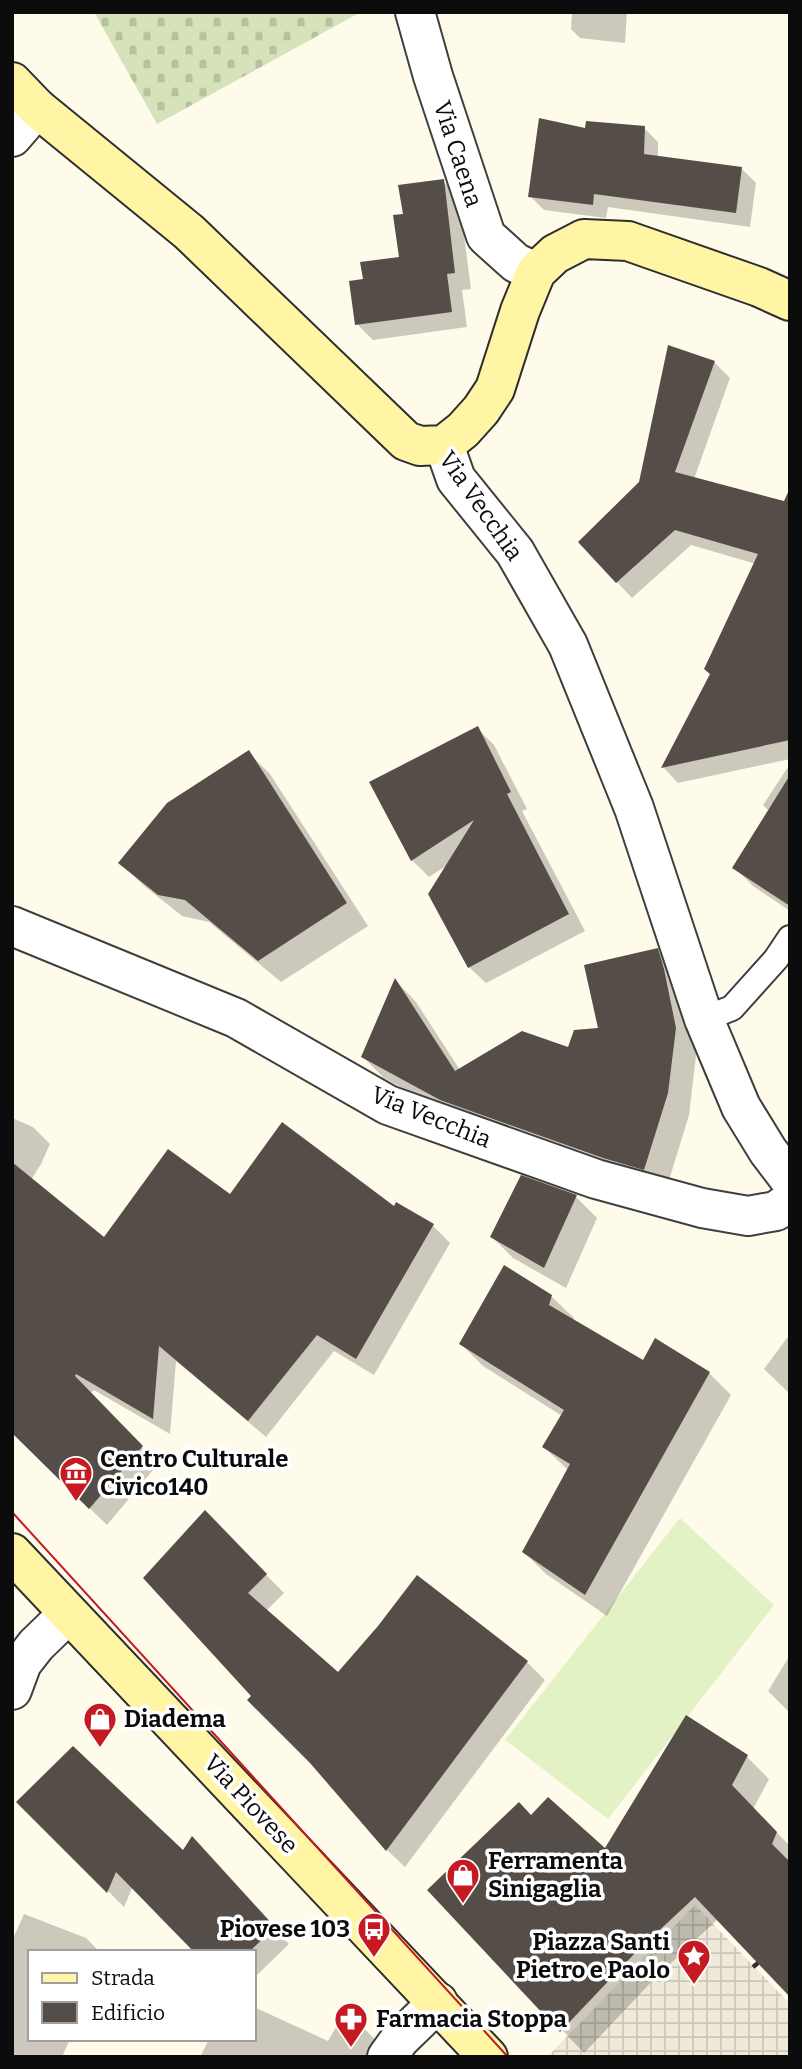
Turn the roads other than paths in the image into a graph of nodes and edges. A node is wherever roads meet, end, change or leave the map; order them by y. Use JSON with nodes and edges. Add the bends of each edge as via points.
{"nodes":[{"id":1,"x":415,"y":12,"type":"edge"},
{"id":2,"x":25,"y":95,"type":"edge"},
{"id":3,"x":12,"y":137,"type":"edge"},
{"id":4,"x":536,"y":272,"type":"junction"},
{"id":5,"x":790,"y":301,"type":"edge"},
{"id":6,"x":444,"y":445,"type":"junction"},
{"id":7,"x":12,"y":926,"type":"edge"},
{"id":8,"x":790,"y":938,"type":"edge"},
{"id":9,"x":704,"y":1019,"type":"junction"},
{"id":10,"x":790,"y":1180,"type":"edge"},
{"id":11,"x":790,"y":1201,"type":"edge"},
{"id":12,"x":12,"y":1553,"type":"edge"},
{"id":13,"x":68,"y":1614,"type":"junction"},
{"id":14,"x":12,"y":1690,"type":"edge"},
{"id":15,"x":438,"y":2002,"type":"junction"},
{"id":16,"x":387,"y":2057,"type":"edge"},
{"id":17,"x":488,"y":2057,"type":"edge"}],
"edges":[{"from":1,"to":4,"type":"street","name":"Via Caena","via":[[486,236],[516,263]]},
{"from":2,"to":3,"type":"street","name":"Via Vecchia"},
{"from":2,"to":6,"type":"street","name":"Via Vecchia","via":[[189,232],[406,441],[420,446]]},
{"from":4,"to":5,"type":"street","via":[[555,254],[584,239],[628,241]]},
{"from":4,"to":6,"type":"street","via":[[495,389],[463,430]]},
{"from":6,"to":9,"type":"street","name":"Via Vecchia","via":[[456,479],[515,552],[568,645],[634,808]]},
{"from":7,"to":11,"type":"street","name":"Via Vecchia","via":[[236,1018],[388,1105],[596,1180],[748,1216],[776,1211]]},
{"from":8,"to":9,"type":"lane","via":[[732,1008]]},
{"from":9,"to":10,"type":"street","name":"Via Vecchia","via":[[741,1107]]},
{"from":12,"to":13,"type":"street","name":"Via Piovese"},
{"from":13,"to":14,"type":"street","via":[[36,1645]]},
{"from":13,"to":15,"type":"street","name":"Via Piovese"},
{"from":15,"to":16,"type":"street"},
{"from":15,"to":17,"type":"street","name":"Via Piovese"}]}
